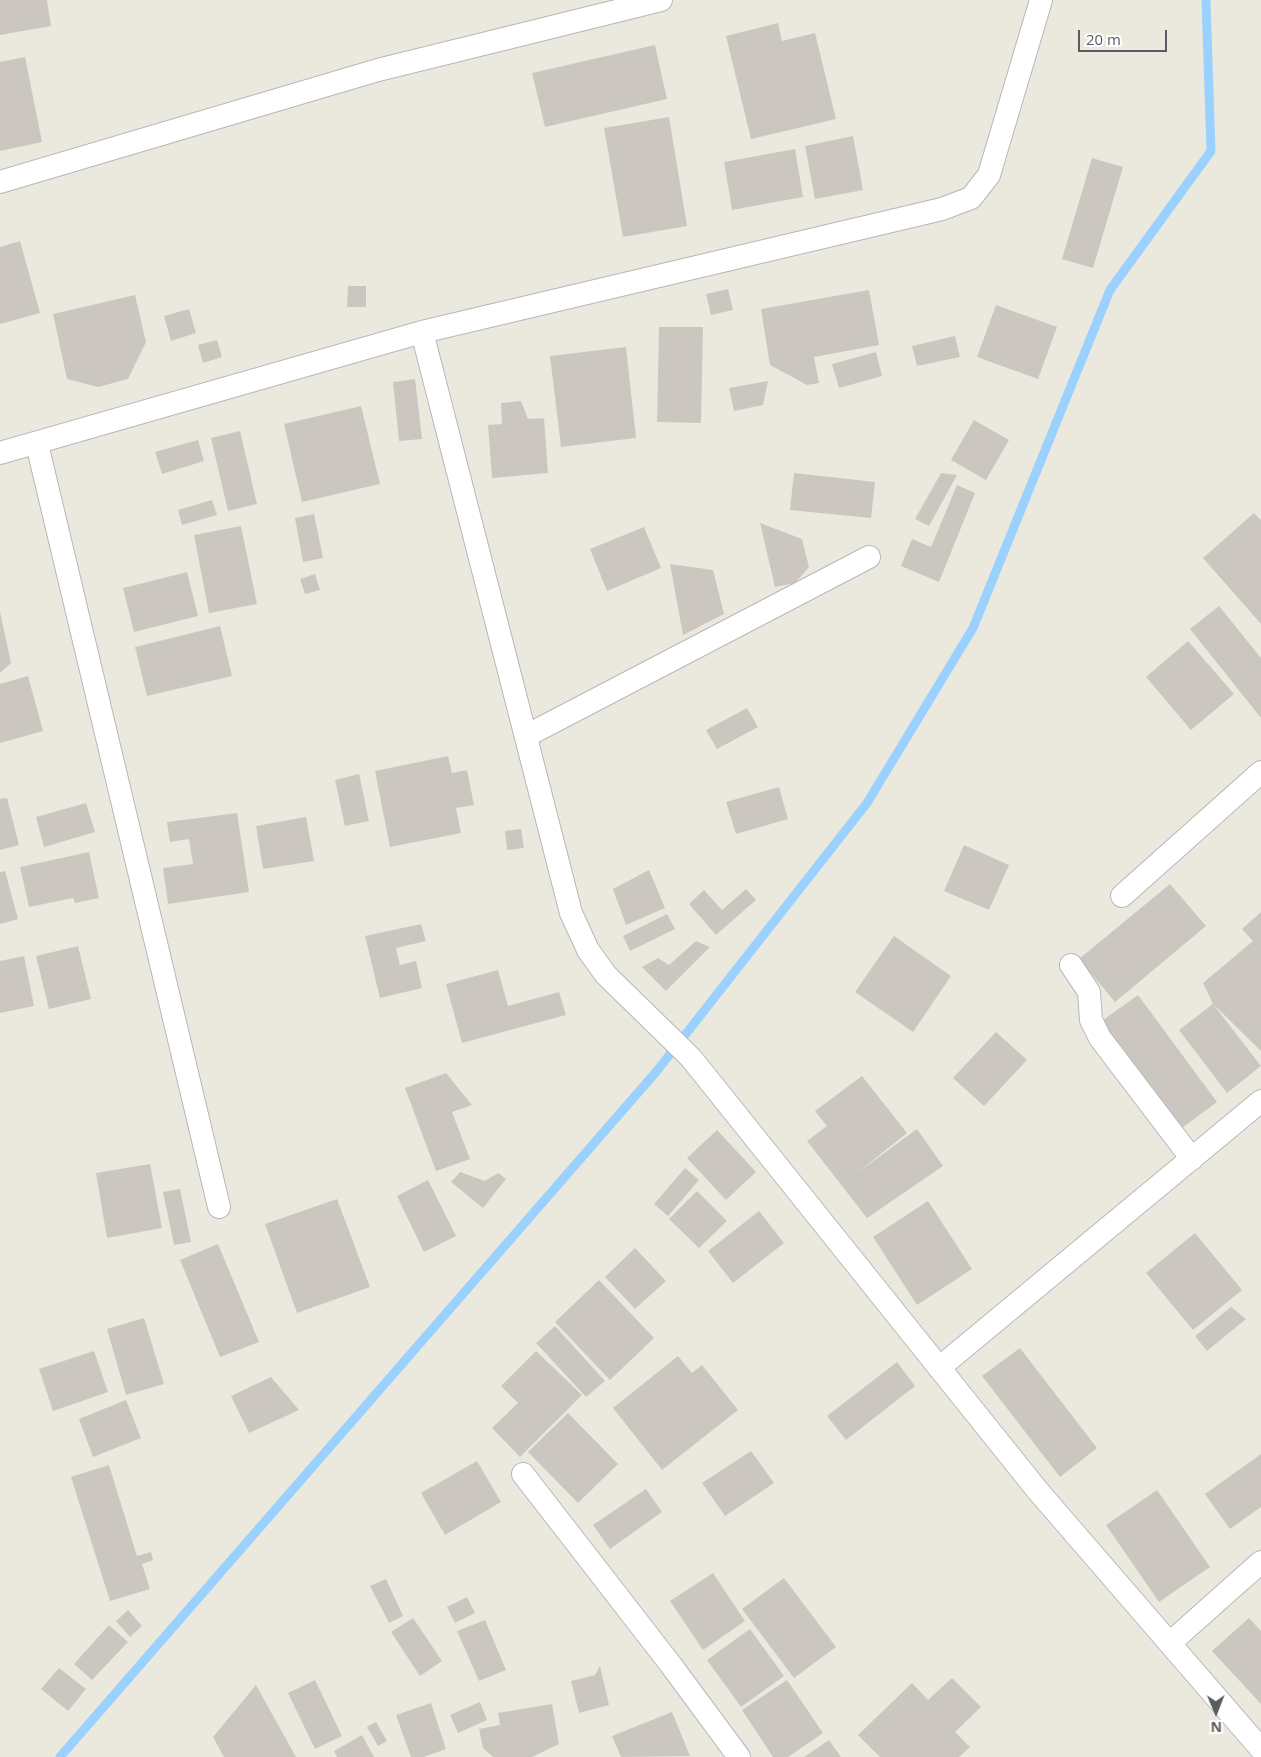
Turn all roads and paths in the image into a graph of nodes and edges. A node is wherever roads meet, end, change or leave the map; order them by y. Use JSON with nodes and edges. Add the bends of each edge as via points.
{"nodes":[{"id":1,"x":661,"y":0,"type":"edge"},
{"id":2,"x":1040,"y":0,"type":"edge"},
{"id":3,"x":0,"y":182,"type":"edge"},
{"id":4,"x":422,"y":332,"type":"junction"},
{"id":5,"x":38,"y":444,"type":"junction"},
{"id":6,"x":0,"y":453,"type":"edge"},
{"id":7,"x":868,"y":557,"type":"dead end"},
{"id":8,"x":526,"y":736,"type":"junction"},
{"id":9,"x":1261,"y":772,"type":"edge"},
{"id":10,"x":1122,"y":896,"type":"dead end"},
{"id":11,"x":1071,"y":965,"type":"dead end"},
{"id":12,"x":1261,"y":1101,"type":"edge"},
{"id":13,"x":1192,"y":1159,"type":"junction"},
{"id":14,"x":219,"y":1207,"type":"dead end"},
{"id":15,"x":939,"y":1368,"type":"junction"},
{"id":16,"x":522,"y":1474,"type":"dead end"},
{"id":17,"x":1261,"y":1562,"type":"edge"},
{"id":18,"x":1170,"y":1643,"type":"junction"},
{"id":19,"x":1261,"y":1749,"type":"edge"},
{"id":20,"x":739,"y":1757,"type":"edge"}],
"edges":[{"from":1,"to":3,"type":"street","via":[[378,70]]},
{"from":2,"to":4,"type":"street","via":[[989,175],[971,198],[932,211]]},
{"from":4,"to":5,"type":"street"},
{"from":4,"to":8,"type":"street"},
{"from":5,"to":6,"type":"street"},
{"from":5,"to":14,"type":"street"},
{"from":7,"to":8,"type":"street"},
{"from":8,"to":15,"type":"street","via":[[571,913],[588,950],[606,975],[691,1058]]},
{"from":9,"to":10,"type":"street"},
{"from":11,"to":13,"type":"street","via":[[1089,992],[1091,1020],[1100,1038]]},
{"from":12,"to":13,"type":"street"},
{"from":13,"to":15,"type":"street"},
{"from":15,"to":18,"type":"street","via":[[1038,1491]]},
{"from":16,"to":20,"type":"street"},
{"from":17,"to":18,"type":"street"},
{"from":18,"to":19,"type":"street"}]}
